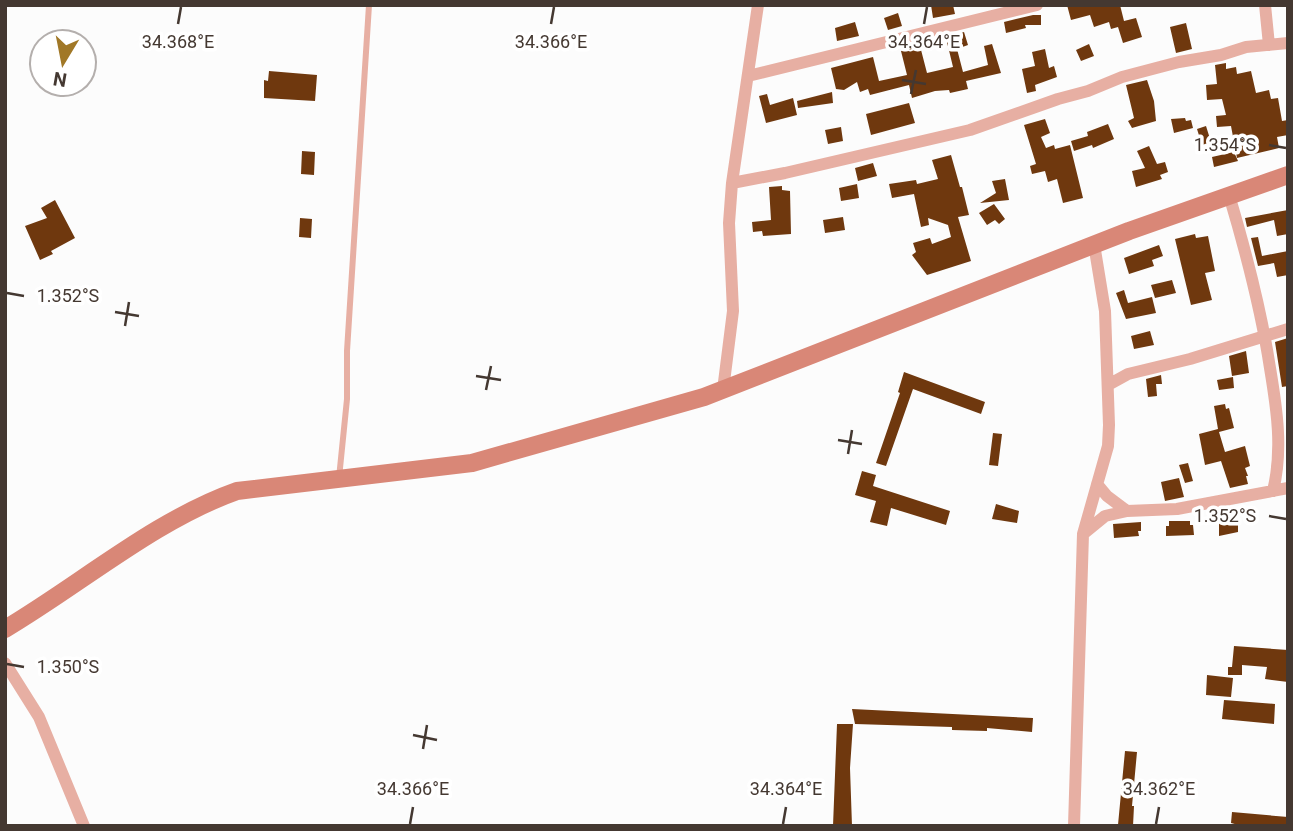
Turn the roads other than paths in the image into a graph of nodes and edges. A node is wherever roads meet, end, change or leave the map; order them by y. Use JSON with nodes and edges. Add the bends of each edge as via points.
{"nodes":[{"id":1,"x":369,"y":5,"type":"edge"},
{"id":2,"x":758,"y":5,"type":"edge"},
{"id":3,"x":1037,"y":5,"type":"edge"},
{"id":4,"x":1265,"y":5,"type":"edge"},
{"id":5,"x":1288,"y":43,"type":"edge"},
{"id":6,"x":1269,"y":45,"type":"junction"},
{"id":7,"x":748,"y":76,"type":"junction"},
{"id":8,"x":1288,"y":174,"type":"edge"},
{"id":9,"x":732,"y":183,"type":"junction"},
{"id":10,"x":1229,"y":195,"type":"junction"},
{"id":11,"x":1094,"y":244,"type":"junction"},
{"id":12,"x":1288,"y":329,"type":"edge"},
{"id":13,"x":1265,"y":336,"type":"junction"},
{"id":14,"x":1108,"y":385,"type":"junction"},
{"id":15,"x":723,"y":390,"type":"junction"},
{"id":16,"x":340,"y":479,"type":"junction"},
{"id":17,"x":1097,"y":484,"type":"junction"},
{"id":18,"x":1288,"y":488,"type":"edge"},
{"id":19,"x":1273,"y":491,"type":"junction"},
{"id":20,"x":1127,"y":511,"type":"junction"},
{"id":21,"x":1083,"y":534,"type":"junction"},
{"id":22,"x":5,"y":629,"type":"edge"},
{"id":23,"x":5,"y":663,"type":"edge"},
{"id":24,"x":84,"y":826,"type":"edge"},
{"id":25,"x":1074,"y":826,"type":"edge"}],
"edges":[{"from":1,"to":16,"type":"lane"},
{"from":2,"to":7,"type":"street"},
{"from":3,"to":7,"type":"street"},
{"from":4,"to":6,"type":"street"},
{"from":5,"to":6,"type":"street"},
{"from":6,"to":9,"type":"street","via":[[1122,77],[921,143]]},
{"from":7,"to":9,"type":"street"},
{"from":8,"to":10,"type":"main road"},
{"from":9,"to":15,"type":"street","via":[[733,311]]},
{"from":10,"to":11,"type":"main road"},
{"from":10,"to":13,"type":"street"},
{"from":11,"to":14,"type":"street","via":[[1105,311]]},
{"from":11,"to":15,"type":"main road"},
{"from":12,"to":13,"type":"street"},
{"from":13,"to":14,"type":"street","via":[[1128,374]]},
{"from":13,"to":19,"type":"street","via":[[1279,439]]},
{"from":14,"to":17,"type":"street","via":[[1108,446]]},
{"from":15,"to":16,"type":"main road","via":[[472,463]]},
{"from":16,"to":22,"type":"main road","via":[[237,491],[209,501]]},
{"from":17,"to":20,"type":"street"},
{"from":17,"to":21,"type":"street"},
{"from":18,"to":19,"type":"street"},
{"from":19,"to":20,"type":"street","via":[[1177,509]]},
{"from":20,"to":21,"type":"street","via":[[1105,516]]},
{"from":21,"to":25,"type":"street"},
{"from":23,"to":24,"type":"street","via":[[39,717]]}]}
